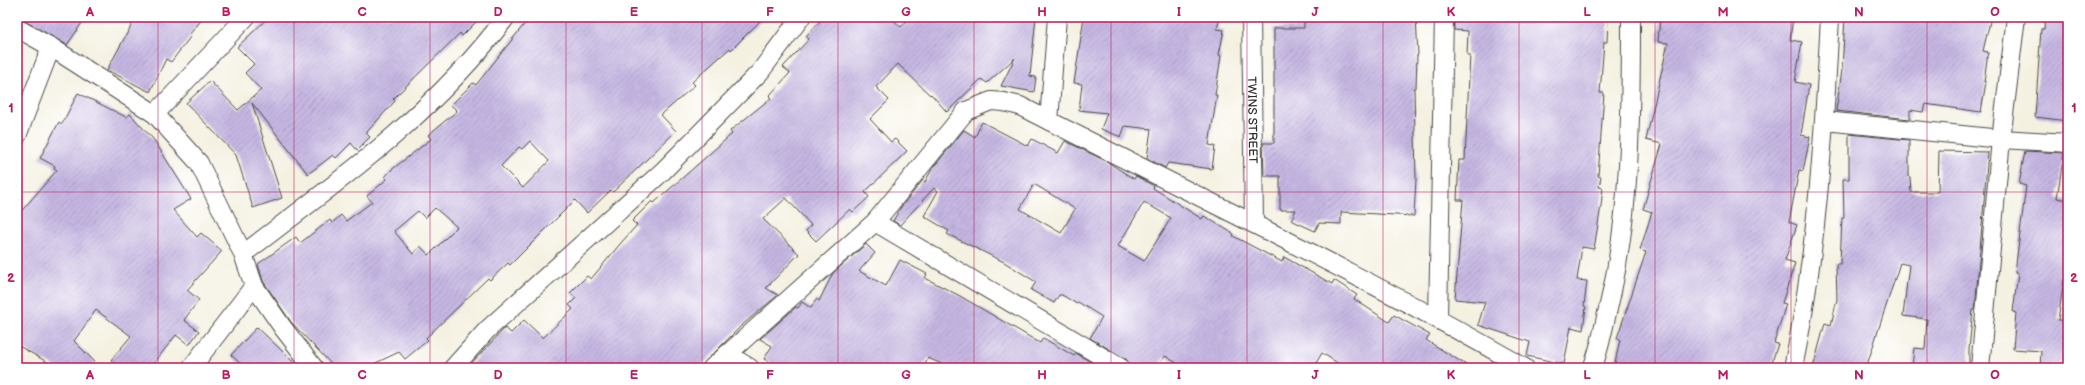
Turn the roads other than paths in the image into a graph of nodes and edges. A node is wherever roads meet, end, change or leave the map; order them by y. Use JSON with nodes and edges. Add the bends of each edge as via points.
{"nodes":[{"id":1,"x":246,"y":17,"type":"edge"},
{"id":2,"x":506,"y":17,"type":"edge"},
{"id":3,"x":801,"y":17,"type":"edge"},
{"id":4,"x":1057,"y":17,"type":"edge"},
{"id":5,"x":1251,"y":17,"type":"edge"},
{"id":6,"x":1444,"y":17,"type":"edge"},
{"id":7,"x":1631,"y":17,"type":"edge"},
{"id":8,"x":1830,"y":17,"type":"edge"},
{"id":9,"x":2016,"y":17,"type":"edge"},
{"id":10,"x":17,"y":28,"type":"edge"},
{"id":11,"x":51,"y":47,"type":"junction"},
{"id":12,"x":155,"y":114,"type":"junction"},
{"id":13,"x":1049,"y":121,"type":"junction"},
{"id":14,"x":1825,"y":121,"type":"junction"},
{"id":15,"x":17,"y":136,"type":"edge"},
{"id":16,"x":2001,"y":139,"type":"junction"},
{"id":17,"x":2068,"y":143,"type":"edge"},
{"id":18,"x":875,"y":222,"type":"junction"},
{"id":19,"x":1254,"y":222,"type":"junction"},
{"id":20,"x":243,"y":254,"type":"junction"},
{"id":21,"x":254,"y":286,"type":"junction"},
{"id":22,"x":1438,"y":318,"type":"junction"},
{"id":23,"x":727,"y":354,"type":"junction"},
{"id":24,"x":191,"y":368,"type":"edge"},
{"id":25,"x":314,"y":368,"type":"edge"},
{"id":26,"x":453,"y":368,"type":"edge"},
{"id":27,"x":712,"y":368,"type":"edge"},
{"id":28,"x":750,"y":368,"type":"edge"},
{"id":29,"x":1121,"y":368,"type":"edge"},
{"id":30,"x":1525,"y":368,"type":"edge"},
{"id":31,"x":1592,"y":368,"type":"edge"},
{"id":32,"x":1794,"y":368,"type":"edge"},
{"id":33,"x":1980,"y":368,"type":"edge"}],
"edges":[{"from":1,"to":12,"type":"street"},
{"from":2,"to":20,"type":"street","via":[[481,51],[455,79],[401,130]]},
{"from":3,"to":26,"type":"street","via":[[760,72],[662,171],[486,330]]},
{"from":4,"to":13,"type":"street"},
{"from":5,"to":19,"type":"street","name":"TWINS STREET"},
{"from":6,"to":22,"type":"street"},
{"from":7,"to":31,"type":"street","via":[[1631,139],[1628,188],[1618,268]]},
{"from":8,"to":14,"type":"street"},
{"from":9,"to":16,"type":"street"},
{"from":10,"to":11,"type":"street"},
{"from":11,"to":12,"type":"street"},
{"from":11,"to":15,"type":"street"},
{"from":12,"to":20,"type":"street","via":[[199,163]]},
{"from":13,"to":18,"type":"street","via":[[1020,106],[1004,102],[991,101],[966,111]]},
{"from":13,"to":19,"type":"street"},
{"from":14,"to":16,"type":"street"},
{"from":14,"to":32,"type":"street","via":[[1805,311]]},
{"from":16,"to":17,"type":"street"},
{"from":16,"to":33,"type":"street"},
{"from":18,"to":23,"type":"street"},
{"from":18,"to":29,"type":"street"},
{"from":19,"to":22,"type":"street"},
{"from":20,"to":21,"type":"street"},
{"from":21,"to":24,"type":"street"},
{"from":21,"to":25,"type":"street"},
{"from":22,"to":30,"type":"street"},
{"from":23,"to":27,"type":"street"},
{"from":23,"to":28,"type":"street"}]}
